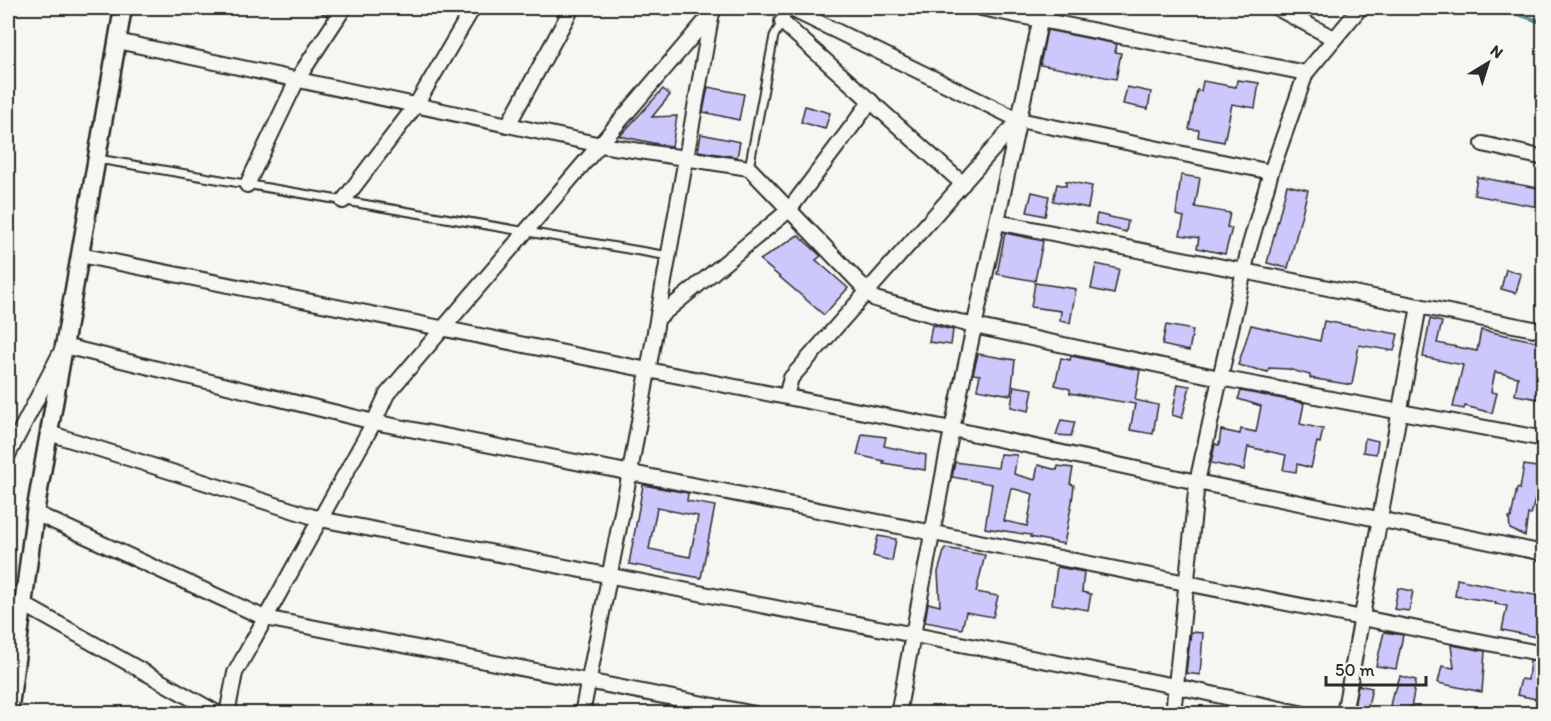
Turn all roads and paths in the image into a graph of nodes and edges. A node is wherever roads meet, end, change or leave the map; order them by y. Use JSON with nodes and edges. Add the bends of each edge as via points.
{"nodes":[{"id":1,"x":123,"y":8,"type":"edge"},
{"id":2,"x":323,"y":8,"type":"edge"},
{"id":3,"x":473,"y":8,"type":"edge"},
{"id":4,"x":572,"y":8,"type":"edge"},
{"id":5,"x":789,"y":8,"type":"edge"},
{"id":6,"x":981,"y":8,"type":"edge"},
{"id":7,"x":1277,"y":8,"type":"edge"},
{"id":8,"x":1360,"y":8,"type":"edge"},
{"id":9,"x":713,"y":10,"type":"edge"},
{"id":10,"x":341,"y":12,"type":"edge"},
{"id":11,"x":1042,"y":14,"type":"edge"},
{"id":12,"x":782,"y":21,"type":"junction"},
{"id":13,"x":1333,"y":38,"type":"junction"},
{"id":14,"x":117,"y":41,"type":"junction"},
{"id":15,"x":1306,"y":73,"type":"junction"},
{"id":16,"x":298,"y":78,"type":"junction"},
{"id":17,"x":871,"y":101,"type":"junction"},
{"id":18,"x":416,"y":105,"type":"junction"},
{"id":19,"x":1019,"y":120,"type":"junction"},
{"id":20,"x":508,"y":124,"type":"junction"},
{"id":21,"x":1483,"y":144,"type":"dead end"},
{"id":22,"x":601,"y":145,"type":"junction"},
{"id":23,"x":685,"y":158,"type":"junction"},
{"id":24,"x":1544,"y":158,"type":"edge"},
{"id":25,"x":97,"y":159,"type":"junction"},
{"id":26,"x":749,"y":168,"type":"junction"},
{"id":27,"x":1271,"y":172,"type":"junction"},
{"id":28,"x":963,"y":183,"type":"junction"},
{"id":29,"x":247,"y":185,"type":"junction"},
{"id":30,"x":343,"y":201,"type":"junction"},
{"id":31,"x":789,"y":210,"type":"junction"},
{"id":32,"x":997,"y":222,"type":"junction"},
{"id":33,"x":524,"y":232,"type":"junction"},
{"id":34,"x":80,"y":255,"type":"junction"},
{"id":35,"x":669,"y":256,"type":"junction"},
{"id":36,"x":1244,"y":271,"type":"junction"},
{"id":37,"x":868,"y":292,"type":"junction"},
{"id":38,"x":1419,"y":306,"type":"junction"},
{"id":39,"x":659,"y":317,"type":"junction"},
{"id":40,"x":974,"y":326,"type":"junction"},
{"id":41,"x":442,"y":328,"type":"junction"},
{"id":42,"x":1544,"y":331,"type":"edge"},
{"id":43,"x":64,"y":346,"type":"junction"},
{"id":44,"x":648,"y":370,"type":"junction"},
{"id":45,"x":1220,"y":378,"type":"junction"},
{"id":46,"x":786,"y":396,"type":"junction"},
{"id":47,"x":1400,"y":412,"type":"junction"},
{"id":48,"x":374,"y":422,"type":"junction"},
{"id":49,"x":952,"y":429,"type":"junction"},
{"id":50,"x":49,"y":433,"type":"junction"},
{"id":51,"x":1544,"y":439,"type":"edge"},
{"id":52,"x":8,"y":455,"type":"edge"},
{"id":53,"x":630,"y":472,"type":"junction"},
{"id":54,"x":1197,"y":482,"type":"junction"},
{"id":55,"x":35,"y":513,"type":"junction"},
{"id":56,"x":320,"y":519,"type":"junction"},
{"id":57,"x":1380,"y":520,"type":"junction"},
{"id":58,"x":933,"y":533,"type":"junction"},
{"id":59,"x":1544,"y":553,"type":"edge"},
{"id":60,"x":609,"y":576,"type":"junction"},
{"id":61,"x":1185,"y":583,"type":"junction"},
{"id":62,"x":23,"y":604,"type":"junction"},
{"id":63,"x":265,"y":618,"type":"junction"},
{"id":64,"x":1361,"y":618,"type":"junction"},
{"id":65,"x":914,"y":635,"type":"junction"},
{"id":66,"x":1544,"y":654,"type":"edge"},
{"id":67,"x":588,"y":681,"type":"junction"},
{"id":68,"x":1175,"y":686,"type":"junction"},
{"id":69,"x":9,"y":714,"type":"edge"},
{"id":70,"x":219,"y":714,"type":"edge"},
{"id":71,"x":227,"y":714,"type":"edge"},
{"id":72,"x":582,"y":714,"type":"edge"},
{"id":73,"x":755,"y":714,"type":"edge"},
{"id":74,"x":898,"y":714,"type":"edge"},
{"id":75,"x":1173,"y":714,"type":"edge"},
{"id":76,"x":1304,"y":714,"type":"edge"},
{"id":77,"x":1344,"y":714,"type":"edge"}],
"edges":[{"from":1,"to":14,"type":"street"},
{"from":2,"to":10,"type":"lane"},
{"from":3,"to":18,"type":"street"},
{"from":4,"to":20,"type":"street"},
{"from":5,"to":12,"type":"lane"},
{"from":5,"to":19,"type":"street"},
{"from":6,"to":11,"type":"street"},
{"from":7,"to":13,"type":"street"},
{"from":8,"to":13,"type":"street"},
{"from":9,"to":22,"type":"street"},
{"from":9,"to":23,"type":"street"},
{"from":10,"to":16,"type":"street"},
{"from":11,"to":15,"type":"street"},
{"from":11,"to":19,"type":"street"},
{"from":12,"to":17,"type":"street"},
{"from":12,"to":26,"type":"lane","via":[[774,36]]},
{"from":13,"to":15,"type":"street"},
{"from":14,"to":16,"type":"street"},
{"from":14,"to":25,"type":"street"},
{"from":15,"to":27,"type":"street"},
{"from":16,"to":18,"type":"street"},
{"from":16,"to":29,"type":"street"},
{"from":17,"to":28,"type":"street"},
{"from":17,"to":31,"type":"street"},
{"from":18,"to":20,"type":"street"},
{"from":18,"to":30,"type":"street"},
{"from":19,"to":27,"type":"street"},
{"from":19,"to":28,"type":"street"},
{"from":19,"to":32,"type":"street"},
{"from":20,"to":22,"type":"street"},
{"from":21,"to":24,"type":"street"},
{"from":22,"to":23,"type":"street"},
{"from":22,"to":33,"type":"street"},
{"from":23,"to":26,"type":"street"},
{"from":23,"to":35,"type":"street"},
{"from":25,"to":29,"type":"lane"},
{"from":25,"to":34,"type":"street"},
{"from":26,"to":31,"type":"street"},
{"from":27,"to":36,"type":"street"},
{"from":28,"to":37,"type":"street"},
{"from":29,"to":30,"type":"lane"},
{"from":30,"to":33,"type":"lane"},
{"from":31,"to":37,"type":"street"},
{"from":31,"to":39,"type":"street"},
{"from":32,"to":36,"type":"street"},
{"from":32,"to":40,"type":"street"},
{"from":33,"to":35,"type":"lane"},
{"from":33,"to":41,"type":"street"},
{"from":34,"to":41,"type":"street"},
{"from":34,"to":43,"type":"street"},
{"from":35,"to":39,"type":"street"},
{"from":36,"to":38,"type":"street"},
{"from":36,"to":45,"type":"street"},
{"from":37,"to":40,"type":"street","via":[[875,299]]},
{"from":37,"to":46,"type":"street","via":[[791,378]]},
{"from":38,"to":42,"type":"street"},
{"from":38,"to":47,"type":"street"},
{"from":39,"to":44,"type":"street"},
{"from":40,"to":45,"type":"street"},
{"from":40,"to":49,"type":"street"},
{"from":41,"to":44,"type":"street"},
{"from":41,"to":48,"type":"street","via":[[387,393]]},
{"from":43,"to":48,"type":"street"},
{"from":43,"to":50,"type":"street"},
{"from":43,"to":52,"type":"street"},
{"from":44,"to":46,"type":"street"},
{"from":44,"to":53,"type":"street"},
{"from":45,"to":47,"type":"street"},
{"from":45,"to":54,"type":"street"},
{"from":46,"to":49,"type":"street"},
{"from":47,"to":51,"type":"street"},
{"from":47,"to":57,"type":"street"},
{"from":48,"to":53,"type":"street"},
{"from":48,"to":56,"type":"street"},
{"from":49,"to":54,"type":"street"},
{"from":49,"to":58,"type":"street"},
{"from":50,"to":55,"type":"street"},
{"from":50,"to":56,"type":"street"},
{"from":53,"to":58,"type":"street"},
{"from":53,"to":60,"type":"street"},
{"from":54,"to":57,"type":"street"},
{"from":54,"to":61,"type":"street"},
{"from":55,"to":62,"type":"street"},
{"from":55,"to":63,"type":"street"},
{"from":56,"to":60,"type":"street"},
{"from":56,"to":63,"type":"street"},
{"from":57,"to":59,"type":"street"},
{"from":57,"to":64,"type":"street"},
{"from":58,"to":61,"type":"street"},
{"from":58,"to":65,"type":"street"},
{"from":60,"to":65,"type":"street"},
{"from":60,"to":67,"type":"street"},
{"from":61,"to":64,"type":"street"},
{"from":61,"to":68,"type":"street"},
{"from":62,"to":69,"type":"street"},
{"from":62,"to":70,"type":"street"},
{"from":63,"to":67,"type":"street"},
{"from":63,"to":71,"type":"street","via":[[235,673]]},
{"from":64,"to":66,"type":"street"},
{"from":64,"to":77,"type":"street"},
{"from":65,"to":68,"type":"street"},
{"from":65,"to":74,"type":"street"},
{"from":67,"to":72,"type":"street"},
{"from":67,"to":73,"type":"street"},
{"from":68,"to":75,"type":"street"},
{"from":68,"to":76,"type":"street"}]}
